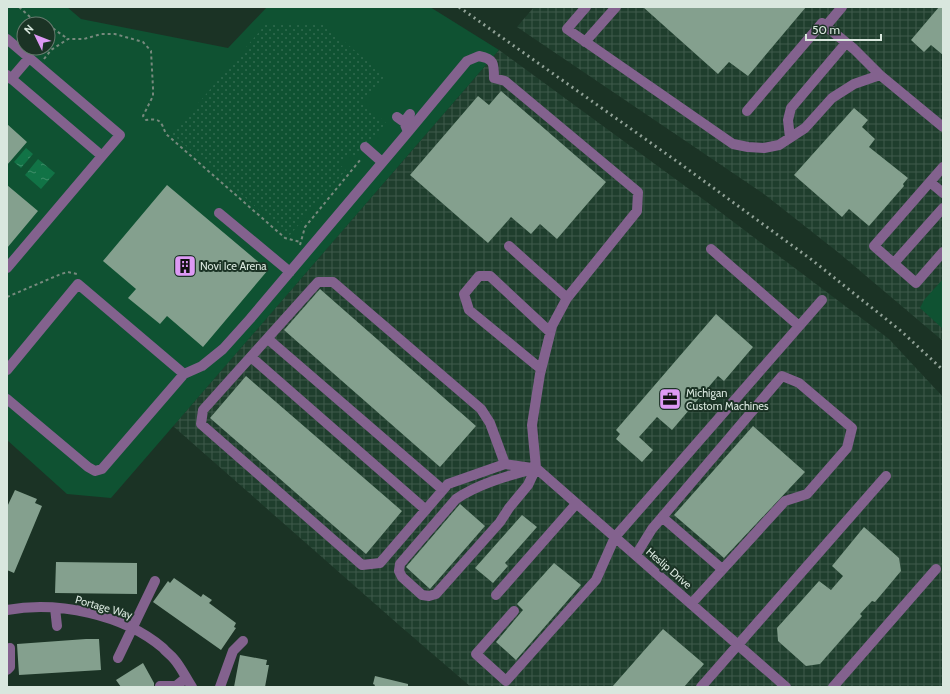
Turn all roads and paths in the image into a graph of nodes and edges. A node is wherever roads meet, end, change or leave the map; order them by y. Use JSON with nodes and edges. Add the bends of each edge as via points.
{"nodes":[{"id":1,"x":19,"y":7,"type":"edge"},
{"id":2,"x":586,"y":7,"type":"edge"},
{"id":3,"x":616,"y":7,"type":"edge"},
{"id":4,"x":842,"y":7,"type":"edge"},
{"id":5,"x":29,"y":16,"type":"edge"},
{"id":6,"x":826,"y":26,"type":"junction"},
{"id":7,"x":56,"y":30,"type":"edge"},
{"id":8,"x":7,"y":39,"type":"edge"},
{"id":9,"x":68,"y":39,"type":"junction"},
{"id":10,"x":585,"y":42,"type":"junction"},
{"id":11,"x":846,"y":43,"type":"junction"},
{"id":12,"x":29,"y":58,"type":"junction"},
{"id":13,"x":38,"y":66,"type":"junction"},
{"id":14,"x":880,"y":75,"type":"junction"},
{"id":15,"x":9,"y":77,"type":"edge"},
{"id":16,"x":746,"y":111,"type":"dead end"},
{"id":17,"x":404,"y":118,"type":"dead end"},
{"id":18,"x":943,"y":127,"type":"edge"},
{"id":19,"x":408,"y":132,"type":"junction"},
{"id":20,"x":790,"y":138,"type":"junction"},
{"id":21,"x":365,"y":147,"type":"dead end"},
{"id":22,"x":102,"y":156,"type":"junction"},
{"id":23,"x":361,"y":159,"type":"dead end"},
{"id":24,"x":382,"y":162,"type":"junction"},
{"id":25,"x":943,"y":167,"type":"edge"},
{"id":26,"x":930,"y":182,"type":"junction"},
{"id":27,"x":943,"y":193,"type":"edge"},
{"id":28,"x":943,"y":208,"type":"edge"},
{"id":29,"x":220,"y":213,"type":"dead end"},
{"id":30,"x":300,"y":242,"type":"junction"},
{"id":31,"x":509,"y":246,"type":"dead end"},
{"id":32,"x":710,"y":249,"type":"dead end"},
{"id":33,"x":296,"y":251,"type":"dead end"},
{"id":34,"x":943,"y":252,"type":"edge"},
{"id":35,"x":894,"y":263,"type":"junction"},
{"id":36,"x":7,"y":268,"type":"edge"},
{"id":37,"x":290,"y":272,"type":"junction"},
{"id":38,"x":80,"y":276,"type":"dead end"},
{"id":39,"x":7,"y":297,"type":"edge"},
{"id":40,"x":567,"y":298,"type":"junction"},
{"id":41,"x":822,"y":300,"type":"dead end"},
{"id":42,"x":799,"y":326,"type":"junction"},
{"id":43,"x":550,"y":332,"type":"junction"},
{"id":44,"x":268,"y":339,"type":"junction"},
{"id":45,"x":251,"y":357,"type":"junction"},
{"id":46,"x":541,"y":369,"type":"junction"},
{"id":47,"x":7,"y":370,"type":"edge"},
{"id":48,"x":184,"y":374,"type":"junction"},
{"id":49,"x":7,"y":399,"type":"edge"},
{"id":50,"x":505,"y":464,"type":"junction"},
{"id":51,"x":536,"y":468,"type":"junction"},
{"id":52,"x":886,"y":476,"type":"dead end"},
{"id":53,"x":443,"y":490,"type":"junction"},
{"id":54,"x":576,"y":504,"type":"junction"},
{"id":55,"x":426,"y":510,"type":"junction"},
{"id":56,"x":662,"y":517,"type":"junction"},
{"id":57,"x":615,"y":537,"type":"junction"},
{"id":58,"x":636,"y":555,"type":"junction"},
{"id":59,"x":722,"y":569,"type":"junction"},
{"id":60,"x":936,"y":569,"type":"dead end"},
{"id":61,"x":155,"y":581,"type":"dead end"},
{"id":62,"x":496,"y":595,"type":"dead end"},
{"id":63,"x":691,"y":604,"type":"junction"},
{"id":64,"x":55,"y":608,"type":"junction"},
{"id":65,"x":7,"y":610,"type":"edge"},
{"id":66,"x":514,"y":611,"type":"dead end"},
{"id":67,"x":57,"y":626,"type":"dead end"},
{"id":68,"x":133,"y":628,"type":"junction"},
{"id":69,"x":244,"y":641,"type":"dead end"},
{"id":70,"x":738,"y":645,"type":"junction"},
{"id":71,"x":10,"y":648,"type":"dead end"},
{"id":72,"x":118,"y":658,"type":"dead end"},
{"id":73,"x":7,"y":670,"type":"edge"},
{"id":74,"x":186,"y":678,"type":"junction"},
{"id":75,"x":160,"y":686,"type":"dead end"},
{"id":76,"x":192,"y":687,"type":"edge"},
{"id":77,"x":220,"y":687,"type":"edge"},
{"id":78,"x":701,"y":687,"type":"edge"},
{"id":79,"x":786,"y":687,"type":"edge"},
{"id":80,"x":833,"y":687,"type":"edge"}],
"edges":[{"from":1,"to":5,"type":"path"},
{"from":2,"to":10,"type":"street","via":[[567,29]]},
{"from":3,"to":10,"type":"street"},
{"from":4,"to":6,"type":"street"},
{"from":6,"to":11,"type":"street"},
{"from":6,"to":16,"type":"street","via":[[822,23]]},
{"from":7,"to":9,"type":"path"},
{"from":8,"to":12,"type":"street"},
{"from":9,"to":13,"type":"path","via":[[51,50]]},
{"from":9,"to":30,"type":"path","via":[[115,34],[143,42],[151,51],[153,73],[153,96],[144,118],[159,121],[166,134],[285,238]]},
{"from":10,"to":20,"type":"street","via":[[733,144],[764,148],[779,145]]},
{"from":11,"to":14,"type":"street"},
{"from":11,"to":20,"type":"street","via":[[791,108],[788,120]]},
{"from":12,"to":13,"type":"street"},
{"from":12,"to":15,"type":"street"},
{"from":13,"to":22,"type":"street","via":[[120,135]]},
{"from":14,"to":18,"type":"street"},
{"from":14,"to":20,"type":"street","via":[[854,84],[832,98],[805,128]]},
{"from":15,"to":22,"type":"street"},
{"from":17,"to":19,"type":"street"},
{"from":19,"to":24,"type":"street"},
{"from":19,"to":40,"type":"street","via":[[467,61],[479,56],[489,58],[494,65],[494,78],[504,81],[638,192],[637,211]]},
{"from":21,"to":24,"type":"street"},
{"from":22,"to":36,"type":"street"},
{"from":23,"to":30,"type":"path","via":[[305,227]]},
{"from":24,"to":37,"type":"street"},
{"from":25,"to":26,"type":"street"},
{"from":26,"to":27,"type":"street"},
{"from":26,"to":35,"type":"street","via":[[874,246]]},
{"from":28,"to":35,"type":"street"},
{"from":29,"to":37,"type":"street"},
{"from":30,"to":33,"type":"path"},
{"from":31,"to":40,"type":"street"},
{"from":32,"to":42,"type":"street"},
{"from":34,"to":35,"type":"street","via":[[916,282]]},
{"from":37,"to":48,"type":"street","via":[[223,349],[202,366]]},
{"from":38,"to":39,"type":"path","via":[[68,272],[61,274]]},
{"from":40,"to":43,"type":"street"},
{"from":41,"to":42,"type":"street"},
{"from":42,"to":57,"type":"street"},
{"from":43,"to":46,"type":"street"},
{"from":43,"to":46,"type":"street","via":[[490,276],[479,276],[464,294],[469,310]]},
{"from":44,"to":45,"type":"street"},
{"from":44,"to":50,"type":"street","via":[[318,282],[332,282],[481,410],[490,424]]},
{"from":44,"to":53,"type":"street"},
{"from":45,"to":55,"type":"street"},
{"from":45,"to":55,"type":"street","via":[[203,410],[201,424],[207,430],[362,565],[380,563]]},
{"from":46,"to":51,"type":"street","via":[[532,425]]},
{"from":47,"to":48,"type":"street","via":[[78,284]]},
{"from":48,"to":49,"type":"street","via":[[102,469],[95,471]]},
{"from":50,"to":51,"type":"street"},
{"from":50,"to":53,"type":"street","via":[[448,484]]},
{"from":51,"to":51,"type":"street","via":[[502,477],[466,492],[456,499],[400,564],[399,571],[402,577],[422,595],[436,594],[500,522],[528,485]]},
{"from":51,"to":54,"type":"street","name":"Heslip Drive"},
{"from":52,"to":70,"type":"street"},
{"from":53,"to":55,"type":"street"},
{"from":54,"to":57,"type":"street","name":"Heslip Drive"},
{"from":54,"to":62,"type":"street"},
{"from":56,"to":58,"type":"street"},
{"from":56,"to":59,"type":"street"},
{"from":56,"to":59,"type":"street","via":[[782,376],[799,383],[852,428],[847,448],[807,494],[785,501]]},
{"from":57,"to":58,"type":"street","name":"Heslip Drive"},
{"from":57,"to":66,"type":"street","via":[[596,580],[506,681],[476,654]]},
{"from":58,"to":63,"type":"street","name":"Heslip Drive"},
{"from":59,"to":63,"type":"street"},
{"from":60,"to":80,"type":"street"},
{"from":61,"to":68,"type":"street"},
{"from":63,"to":70,"type":"street","name":"Heslip Drive"},
{"from":64,"to":65,"type":"street","name":"Portage Way"},
{"from":64,"to":67,"type":"street"},
{"from":64,"to":68,"type":"street","name":"Portage Way","via":[[104,618]]},
{"from":68,"to":72,"type":"street"},
{"from":68,"to":74,"type":"street","name":"Portage Way","via":[[174,658]]},
{"from":69,"to":77,"type":"street","via":[[233,651]]},
{"from":70,"to":78,"type":"street"},
{"from":70,"to":79,"type":"street","name":"Heslip Drive"},
{"from":71,"to":73,"type":"street","via":[[10,667]]},
{"from":74,"to":75,"type":"street","via":[[176,686]]},
{"from":74,"to":76,"type":"street","name":"Portage Way"}]}
